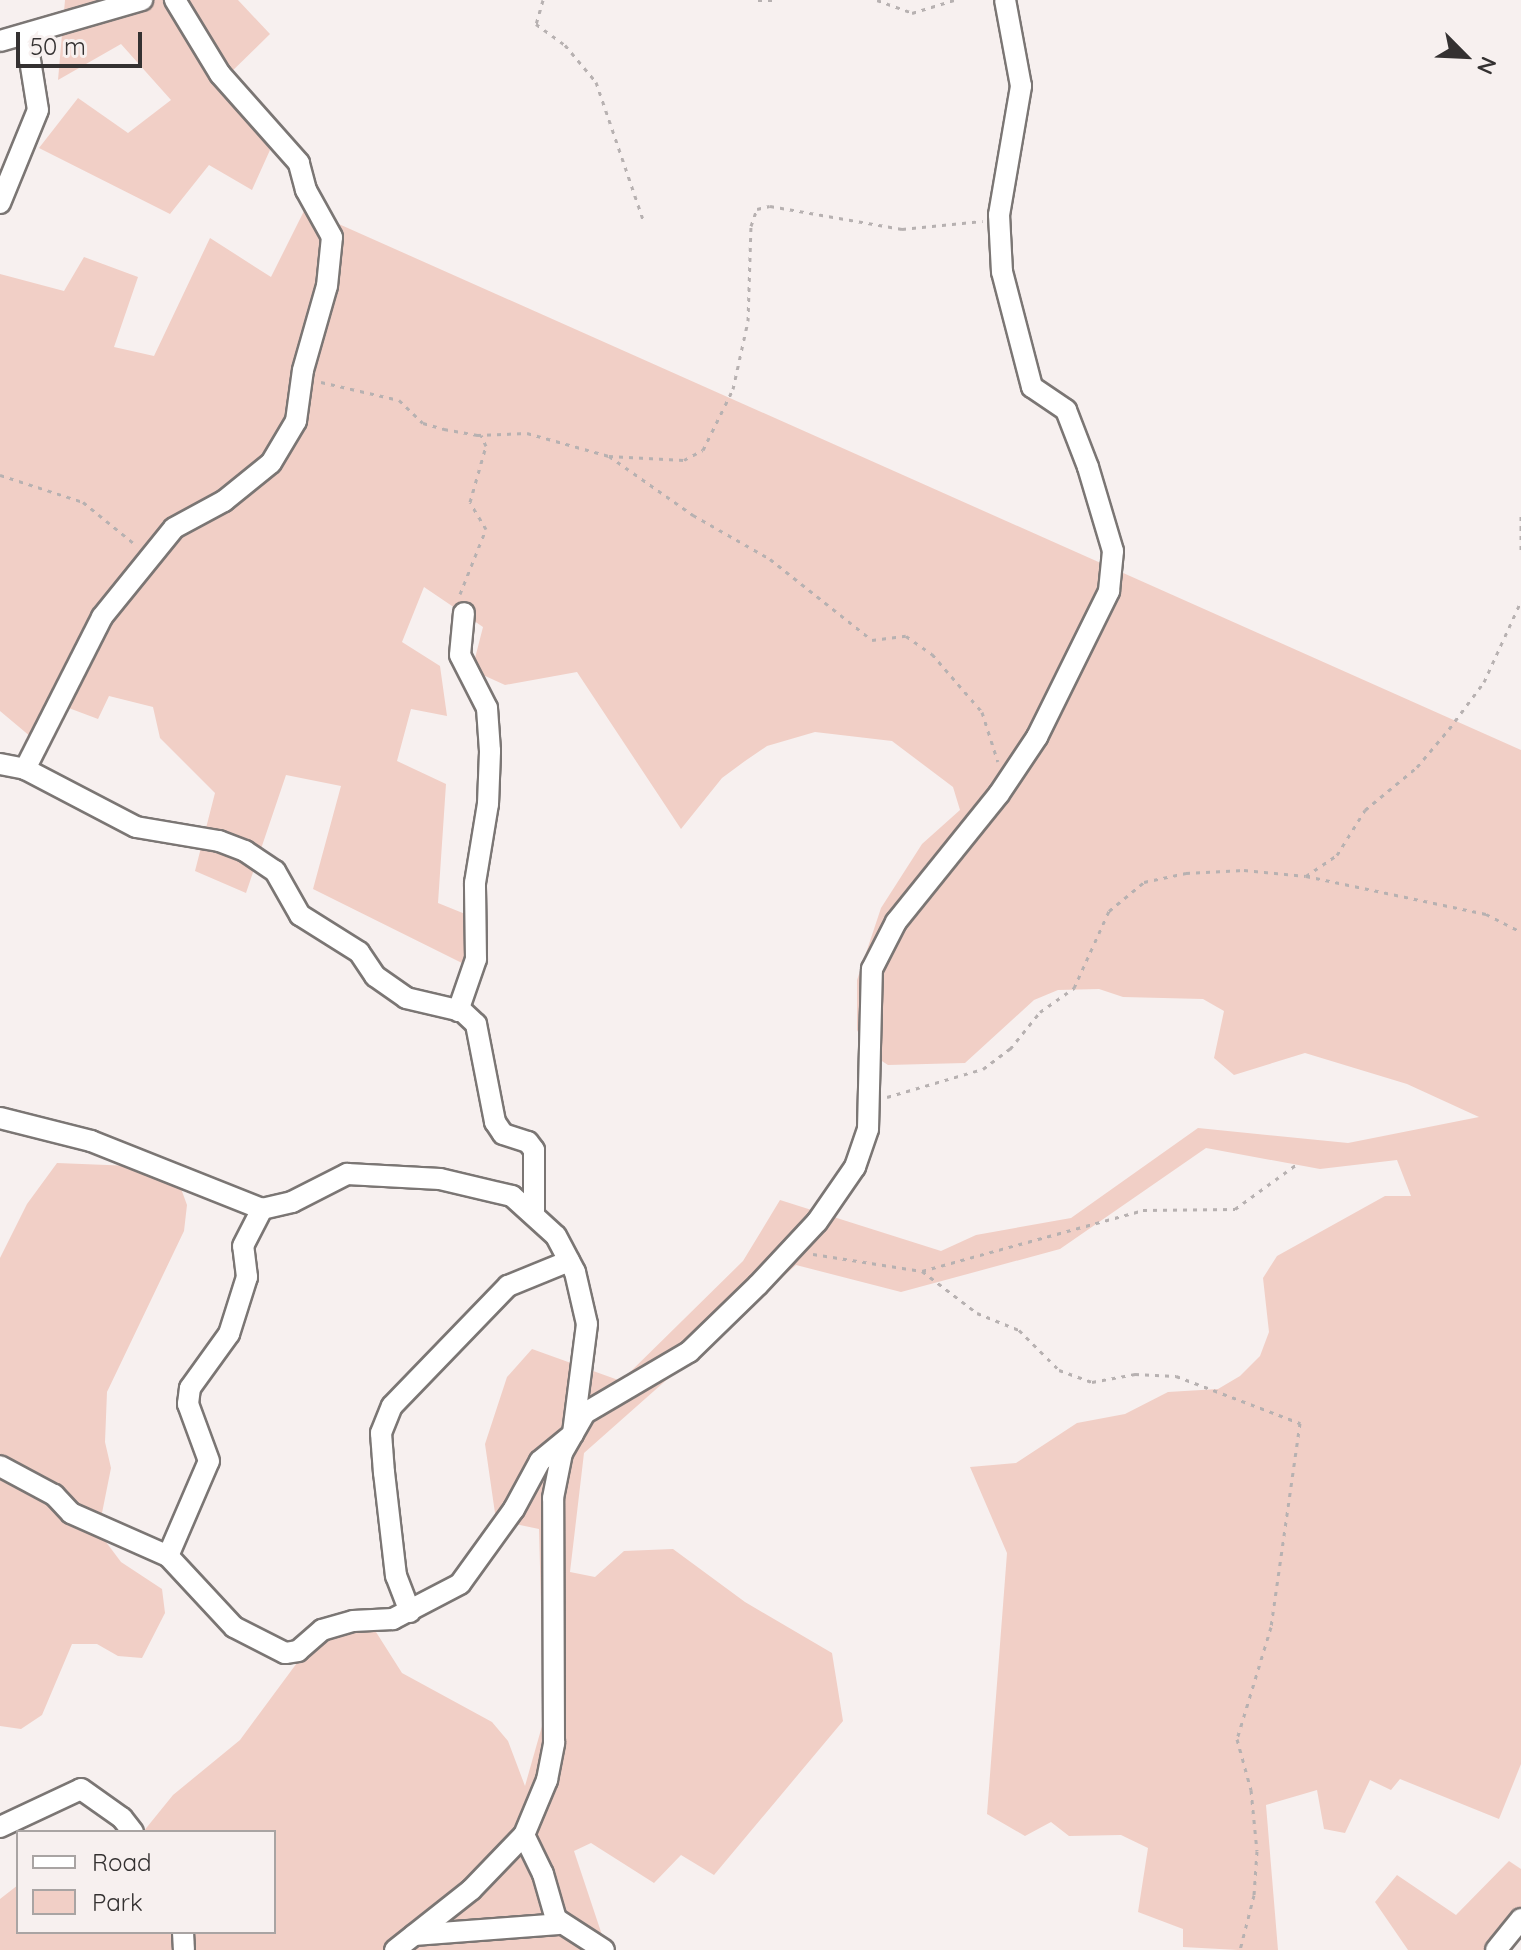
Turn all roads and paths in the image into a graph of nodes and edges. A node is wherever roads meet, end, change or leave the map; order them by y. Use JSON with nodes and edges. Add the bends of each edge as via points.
{"nodes":[{"id":1,"x":142,"y":0,"type":"edge"},
{"id":2,"x":175,"y":0,"type":"edge"},
{"id":3,"x":543,"y":0,"type":"edge"},
{"id":4,"x":758,"y":0,"type":"edge"},
{"id":5,"x":774,"y":0,"type":"edge"},
{"id":6,"x":877,"y":0,"type":"edge"},
{"id":7,"x":954,"y":0,"type":"edge"},
{"id":8,"x":1005,"y":0,"type":"edge"},
{"id":9,"x":26,"y":35,"type":"junction"},
{"id":10,"x":0,"y":41,"type":"edge"},
{"id":11,"x":0,"y":203,"type":"edge"},
{"id":12,"x":999,"y":215,"type":"junction"},
{"id":13,"x":643,"y":219,"type":"dead end"},
{"id":14,"x":302,"y":381,"type":"junction"},
{"id":15,"x":481,"y":435,"type":"junction"},
{"id":16,"x":609,"y":456,"type":"junction"},
{"id":17,"x":0,"y":475,"type":"edge"},
{"id":18,"x":1521,"y":516,"type":"edge"},
{"id":19,"x":1521,"y":553,"type":"edge"},
{"id":20,"x":153,"y":555,"type":"junction"},
{"id":21,"x":1521,"y":601,"type":"edge"},
{"id":22,"x":464,"y":613,"type":"joint"},
{"id":23,"x":0,"y":764,"type":"edge"},
{"id":24,"x":25,"y":769,"type":"junction"},
{"id":25,"x":1005,"y":786,"type":"junction"},
{"id":26,"x":1306,"y":876,"type":"junction"},
{"id":27,"x":1521,"y":932,"type":"edge"},
{"id":28,"x":458,"y":1011,"type":"junction"},
{"id":29,"x":867,"y":1101,"type":"junction"},
{"id":30,"x":0,"y":1118,"type":"edge"},
{"id":31,"x":1297,"y":1164,"type":"dead end"},
{"id":32,"x":262,"y":1209,"type":"junction"},
{"id":33,"x":534,"y":1211,"type":"junction"},
{"id":34,"x":789,"y":1251,"type":"junction"},
{"id":35,"x":569,"y":1261,"type":"junction"},
{"id":36,"x":922,"y":1271,"type":"junction"},
{"id":37,"x":573,"y":1434,"type":"junction"},
{"id":38,"x":0,"y":1466,"type":"edge"},
{"id":39,"x":168,"y":1556,"type":"junction"},
{"id":40,"x":410,"y":1612,"type":"junction"},
{"id":41,"x":0,"y":1827,"type":"edge"},
{"id":42,"x":131,"y":1830,"type":"edge"},
{"id":43,"x":524,"y":1835,"type":"junction"},
{"id":44,"x":1521,"y":1919,"type":"edge"},
{"id":45,"x":559,"y":1924,"type":"junction"},
{"id":46,"x":414,"y":1935,"type":"junction"},
{"id":47,"x":395,"y":1950,"type":"edge"},
{"id":48,"x":604,"y":1950,"type":"edge"},
{"id":49,"x":1240,"y":1950,"type":"edge"},
{"id":50,"x":1496,"y":1950,"type":"edge"}],
"edges":[{"from":1,"to":9,"type":"street"},
{"from":2,"to":14,"type":"street","via":[[220,74],[299,163],[306,190],[332,237],[323,302]]},
{"from":3,"to":13,"type":"path","via":[[536,24],[565,45],[596,82]]},
{"from":4,"to":5,"type":"path"},
{"from":6,"to":7,"type":"path","via":[[912,13]]},
{"from":8,"to":12,"type":"street","via":[[1021,86]]},
{"from":9,"to":10,"type":"street"},
{"from":9,"to":11,"type":"street","via":[[38,110]]},
{"from":12,"to":16,"type":"path","via":[[902,229],[770,206],[757,209],[751,226],[748,321],[733,389],[703,450],[684,460]]},
{"from":12,"to":25,"type":"street","via":[[1002,272],[1032,387],[1066,410],[1113,551],[1109,591]]},
{"from":14,"to":15,"type":"path","via":[[399,400],[423,423]]},
{"from":14,"to":20,"type":"street","via":[[296,421],[271,463],[224,501],[174,528]]},
{"from":15,"to":16,"type":"path","via":[[527,433]]},
{"from":15,"to":22,"type":"path","via":[[486,446],[470,502],[486,529],[464,575]]},
{"from":16,"to":25,"type":"path","via":[[680,507],[770,559],[872,640],[906,636],[932,654],[982,712]]},
{"from":17,"to":20,"type":"path","via":[[83,502],[123,539]]},
{"from":18,"to":19,"type":"path"},
{"from":20,"to":24,"type":"street","via":[[102,617]]},
{"from":21,"to":26,"type":"path","via":[[1484,682],[1449,729],[1417,767],[1365,810],[1337,855]]},
{"from":22,"to":28,"type":"street","via":[[460,655],[487,708],[490,751],[475,883],[476,959]]},
{"from":23,"to":24,"type":"street"},
{"from":24,"to":28,"type":"street","via":[[136,827],[219,841],[245,851],[275,871],[300,915],[359,952],[375,976],[406,998]]},
{"from":25,"to":29,"type":"street","via":[[896,922],[872,969]]},
{"from":26,"to":27,"type":"path","via":[[1471,910]]},
{"from":26,"to":29,"type":"path","via":[[1244,870],[1144,882],[1109,911],[1074,988],[1040,1012],[1010,1049],[983,1069]]},
{"from":28,"to":33,"type":"street","via":[[476,1024],[495,1122],[503,1134],[528,1142],[534,1150]]},
{"from":29,"to":34,"type":"street","via":[[868,1129],[855,1167]]},
{"from":30,"to":32,"type":"street","via":[[91,1141]]},
{"from":31,"to":36,"type":"path","via":[[1235,1209],[1143,1210]]},
{"from":32,"to":33,"type":"street","via":[[292,1202],[347,1174],[383,1172],[512,1196]]},
{"from":32,"to":39,"type":"street","via":[[243,1246],[247,1277],[229,1334],[190,1388],[188,1404],[209,1461]]},
{"from":33,"to":35,"type":"street"},
{"from":34,"to":36,"type":"path"},
{"from":34,"to":37,"type":"street","via":[[689,1352],[585,1413]]},
{"from":35,"to":37,"type":"street","via":[[587,1324]]},
{"from":35,"to":40,"type":"street","via":[[508,1286],[392,1406],[381,1433],[384,1473],[396,1576]]},
{"from":36,"to":49,"type":"path","via":[[977,1313],[1019,1330],[1059,1370],[1092,1382],[1135,1374],[1176,1376],[1300,1423],[1271,1627],[1237,1739],[1251,1790],[1257,1851],[1254,1895]]},
{"from":37,"to":40,"type":"street","via":[[540,1461],[514,1509],[460,1584]]},
{"from":37,"to":43,"type":"street","via":[[562,1453],[553,1498],[554,1743],[547,1780]]},
{"from":38,"to":39,"type":"street","via":[[54,1495],[71,1513]]},
{"from":39,"to":40,"type":"street","via":[[234,1627],[285,1653],[298,1651],[322,1630]]},
{"from":41,"to":42,"type":"street","via":[[81,1789]]},
{"from":43,"to":45,"type":"street"},
{"from":43,"to":46,"type":"street","via":[[471,1890]]},
{"from":44,"to":50,"type":"street"},
{"from":45,"to":46,"type":"street"},
{"from":45,"to":48,"type":"street"},
{"from":46,"to":47,"type":"street"}]}
